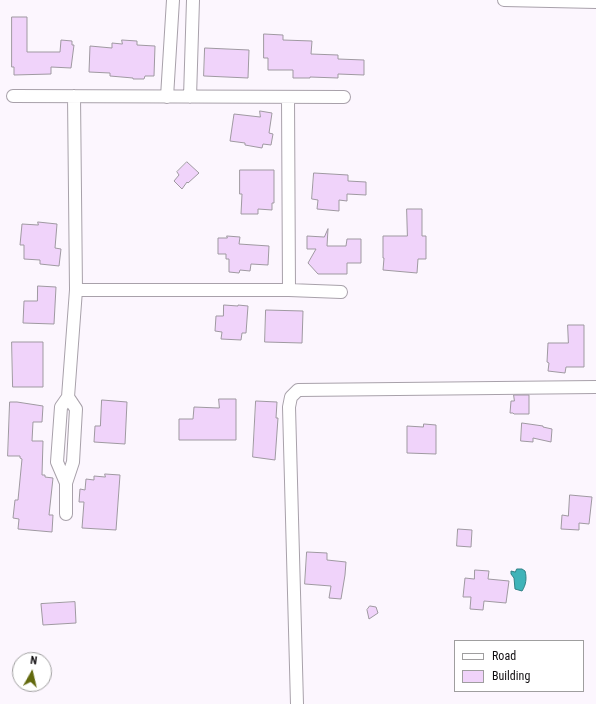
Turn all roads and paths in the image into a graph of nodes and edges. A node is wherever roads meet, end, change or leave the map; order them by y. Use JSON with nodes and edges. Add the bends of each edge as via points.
{"nodes":[{"id":1,"x":173,"y":0,"type":"edge"},
{"id":2,"x":193,"y":0,"type":"edge"},
{"id":3,"x":504,"y":0,"type":"edge"},
{"id":4,"x":596,"y":2,"type":"edge"},
{"id":5,"x":13,"y":96,"type":"dead end"},
{"id":6,"x":74,"y":96,"type":"junction"},
{"id":7,"x":167,"y":97,"type":"junction"},
{"id":8,"x":190,"y":97,"type":"junction"},
{"id":9,"x":288,"y":97,"type":"junction"},
{"id":10,"x":344,"y":97,"type":"dead end"},
{"id":11,"x":76,"y":290,"type":"junction"},
{"id":12,"x":289,"y":290,"type":"junction"},
{"id":13,"x":341,"y":292,"type":"dead end"},
{"id":14,"x":596,"y":387,"type":"edge"},
{"id":15,"x":66,"y":514,"type":"dead end"},
{"id":16,"x":296,"y":704,"type":"edge"}],
"edges":[{"from":1,"to":7,"type":"street"},
{"from":2,"to":8,"type":"street"},
{"from":3,"to":4,"type":"street"},
{"from":5,"to":6,"type":"street"},
{"from":6,"to":7,"type":"street"},
{"from":6,"to":11,"type":"street"},
{"from":7,"to":8,"type":"street"},
{"from":8,"to":9,"type":"street"},
{"from":9,"to":10,"type":"street"},
{"from":9,"to":12,"type":"street"},
{"from":11,"to":12,"type":"street"},
{"from":11,"to":15,"type":"street","via":[[68,397],[61,407],[57,462],[66,483]]},
{"from":12,"to":13,"type":"street"},
{"from":14,"to":16,"type":"street","via":[[298,390],[291,397],[289,407]]}]}
